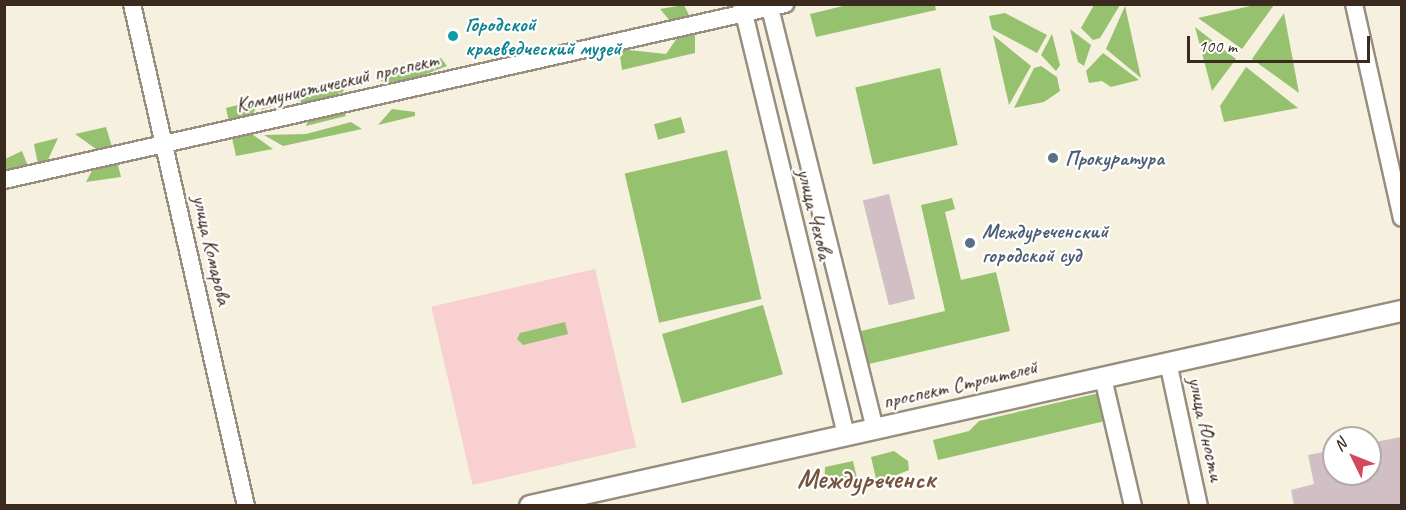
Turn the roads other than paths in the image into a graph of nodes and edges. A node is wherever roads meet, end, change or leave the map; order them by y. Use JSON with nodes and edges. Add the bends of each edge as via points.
{"nodes":[{"id":1,"x":132,"y":4,"type":"edge"},
{"id":2,"x":1354,"y":4,"type":"edge"},
{"id":3,"x":775,"y":6,"type":"edge"},
{"id":4,"x":742,"y":9,"type":"edge"},
{"id":5,"x":780,"y":47,"type":"junction"},
{"id":6,"x":753,"y":53,"type":"junction"},
{"id":7,"x":164,"y":144,"type":"junction"},
{"id":8,"x":4,"y":180,"type":"edge"},
{"id":9,"x":1401,"y":219,"type":"edge"},
{"id":10,"x":1401,"y":311,"type":"edge"},
{"id":11,"x":1168,"y":362,"type":"junction"},
{"id":12,"x":1103,"y":378,"type":"junction"},
{"id":13,"x":875,"y":428,"type":"junction"},
{"id":14,"x":846,"y":434,"type":"junction"},
{"id":15,"x":246,"y":506,"type":"edge"},
{"id":16,"x":530,"y":506,"type":"edge"},
{"id":17,"x":1133,"y":506,"type":"edge"},
{"id":18,"x":1199,"y":506,"type":"edge"}],
"edges":[{"from":1,"to":7,"type":"street","name":"улица Комарова"},
{"from":2,"to":9,"type":"street"},
{"from":3,"to":4,"type":"street","name":"Коммунистический проспект"},
{"from":3,"to":5,"type":"street","name":"улица Чехова"},
{"from":4,"to":6,"type":"street","name":"улица Чехова"},
{"from":4,"to":7,"type":"street","name":"Коммунистический проспект"},
{"from":5,"to":6,"type":"street"},
{"from":5,"to":13,"type":"street","name":"улица Чехова"},
{"from":6,"to":14,"type":"street","name":"улица Чехова"},
{"from":7,"to":8,"type":"street","name":"Коммунистический проспект"},
{"from":7,"to":15,"type":"street","name":"улица Комарова"},
{"from":10,"to":11,"type":"main road","name":"проспект Строителей"},
{"from":11,"to":12,"type":"main road","name":"проспект Строителей"},
{"from":11,"to":18,"type":"street","name":"улица Юности"},
{"from":12,"to":13,"type":"main road","name":"проспект Строителей"},
{"from":12,"to":17,"type":"street"},
{"from":13,"to":14,"type":"main road","name":"проспект Строителей"},
{"from":14,"to":16,"type":"main road","name":"проспект Строителей"}]}
